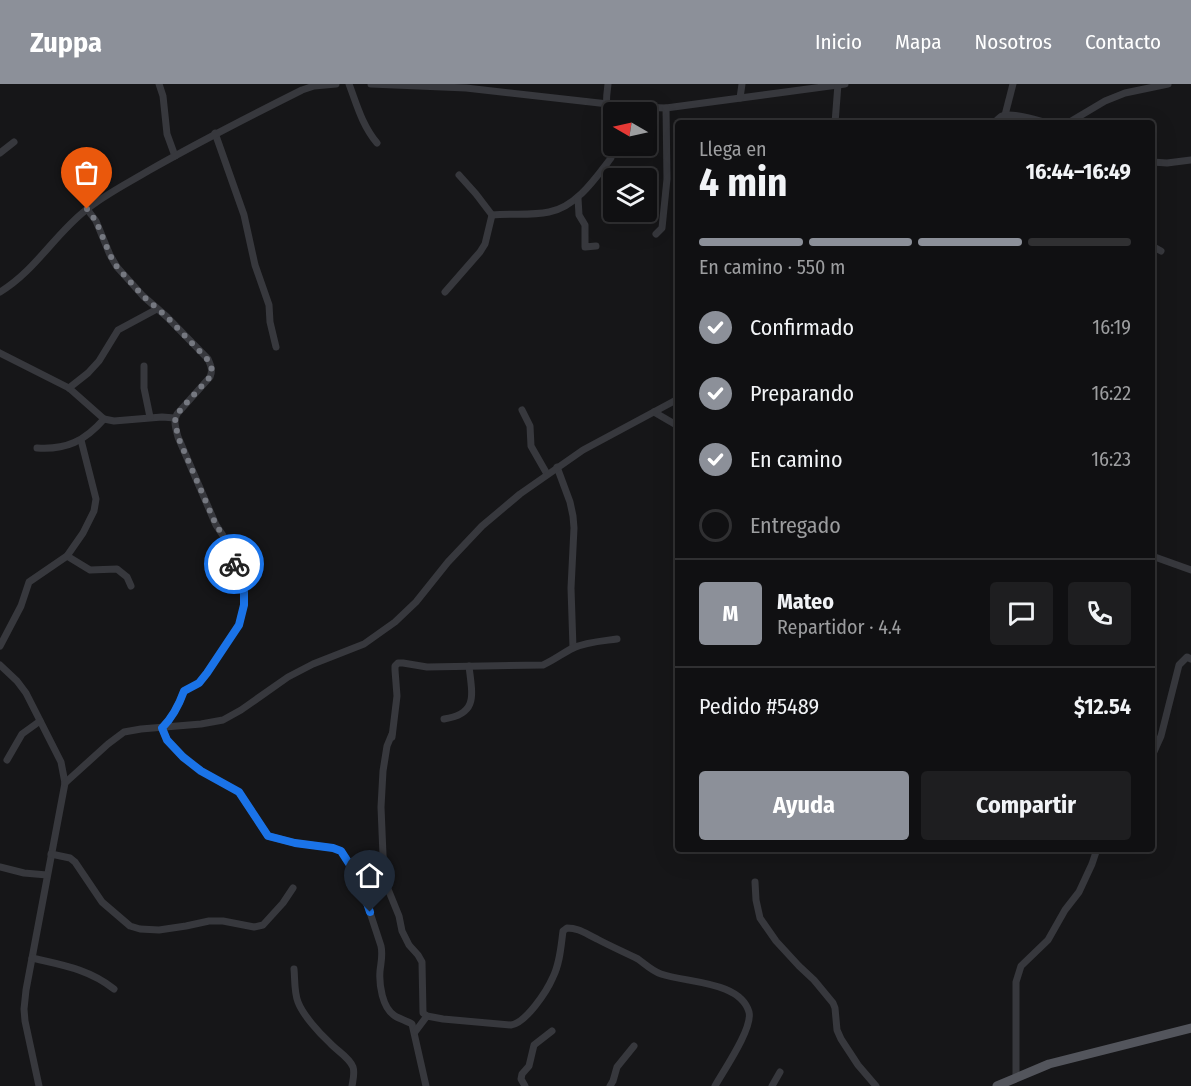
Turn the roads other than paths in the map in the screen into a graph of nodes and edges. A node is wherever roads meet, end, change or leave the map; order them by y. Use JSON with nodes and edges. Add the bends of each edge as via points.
{"nodes":[{"id":1,"x":159,"y":84,"type":"edge"},
{"id":2,"x":336,"y":84,"type":"edge"},
{"id":3,"x":349,"y":84,"type":"edge"},
{"id":4,"x":371,"y":84,"type":"edge"},
{"id":5,"x":395,"y":84,"type":"edge"},
{"id":6,"x":608,"y":84,"type":"edge"},
{"id":7,"x":742,"y":84,"type":"edge"},
{"id":8,"x":840,"y":84,"type":"edge"},
{"id":9,"x":1013,"y":84,"type":"edge"},
{"id":10,"x":1168,"y":84,"type":"edge"},
{"id":11,"x":466,"y":86,"type":"edge"},
{"id":12,"x":300,"y":87,"type":"edge"},
{"id":13,"x":740,"y":98,"type":"junction"},
{"id":14,"x":605,"y":102,"type":"edge"},
{"id":15,"x":603,"y":103,"type":"edge"},
{"id":16,"x":657,"y":108,"type":"edge"},
{"id":17,"x":666,"y":108,"type":"junction"},
{"id":18,"x":1005,"y":116,"type":"junction"},
{"id":19,"x":834,"y":120,"type":"edge"},
{"id":20,"x":997,"y":120,"type":"edge"},
{"id":21,"x":1037,"y":120,"type":"edge"},
{"id":22,"x":1073,"y":120,"type":"edge"},
{"id":23,"x":215,"y":134,"type":"junction"},
{"id":24,"x":14,"y":142,"type":"dead end"},
{"id":25,"x":377,"y":143,"type":"dead end"},
{"id":26,"x":0,"y":153,"type":"edge"},
{"id":27,"x":175,"y":156,"type":"junction"},
{"id":28,"x":611,"y":156,"type":"edge"},
{"id":29,"x":1191,"y":160,"type":"edge"},
{"id":30,"x":1155,"y":162,"type":"edge"},
{"id":31,"x":459,"y":176,"type":"dead end"},
{"id":32,"x":578,"y":198,"type":"junction"},
{"id":33,"x":87,"y":209,"type":"junction"},
{"id":34,"x":492,"y":215,"type":"junction"},
{"id":35,"x":656,"y":234,"type":"dead end"},
{"id":36,"x":596,"y":246,"type":"dead end"},
{"id":37,"x":1155,"y":248,"type":"edge"},
{"id":38,"x":1161,"y":251,"type":"dead end"},
{"id":39,"x":0,"y":292,"type":"edge"},
{"id":40,"x":445,"y":292,"type":"dead end"},
{"id":41,"x":158,"y":309,"type":"junction"},
{"id":42,"x":276,"y":346,"type":"dead end"},
{"id":43,"x":0,"y":353,"type":"edge"},
{"id":44,"x":144,"y":366,"type":"dead end"},
{"id":45,"x":69,"y":388,"type":"junction"},
{"id":46,"x":675,"y":401,"type":"edge"},
{"id":47,"x":522,"y":410,"type":"dead end"},
{"id":48,"x":654,"y":412,"type":"junction"},
{"id":49,"x":150,"y":417,"type":"junction"},
{"id":50,"x":175,"y":418,"type":"junction"},
{"id":51,"x":104,"y":420,"type":"junction"},
{"id":52,"x":675,"y":424,"type":"edge"},
{"id":53,"x":81,"y":440,"type":"junction"},
{"id":54,"x":37,"y":448,"type":"dead end"},
{"id":55,"x":557,"y":467,"type":"junction"},
{"id":56,"x":547,"y":474,"type":"junction"},
{"id":57,"x":67,"y":556,"type":"junction"},
{"id":58,"x":1155,"y":557,"type":"edge"},
{"id":59,"x":1191,"y":570,"type":"edge"},
{"id":60,"x":131,"y":586,"type":"dead end"},
{"id":61,"x":617,"y":639,"type":"dead end"},
{"id":62,"x":0,"y":646,"type":"edge"},
{"id":63,"x":573,"y":648,"type":"junction"},
{"id":64,"x":1191,"y":659,"type":"edge"},
{"id":65,"x":0,"y":665,"type":"edge"},
{"id":66,"x":470,"y":666,"type":"junction"},
{"id":67,"x":444,"y":719,"type":"dead end"},
{"id":68,"x":40,"y":721,"type":"junction"},
{"id":69,"x":162,"y":728,"type":"junction"},
{"id":70,"x":392,"y":734,"type":"junction"},
{"id":71,"x":391,"y":746,"type":"dead end"},
{"id":72,"x":1155,"y":749,"type":"edge"},
{"id":73,"x":6,"y":760,"type":"dead end"},
{"id":74,"x":65,"y":783,"type":"junction"},
{"id":75,"x":1096,"y":852,"type":"edge"},
{"id":76,"x":51,"y":854,"type":"junction"},
{"id":77,"x":0,"y":867,"type":"edge"},
{"id":78,"x":47,"y":875,"type":"junction"},
{"id":79,"x":755,"y":882,"type":"dead end"},
{"id":80,"x":293,"y":888,"type":"dead end"},
{"id":81,"x":32,"y":958,"type":"junction"},
{"id":82,"x":294,"y":969,"type":"dead end"},
{"id":83,"x":114,"y":989,"type":"dead end"},
{"id":84,"x":427,"y":1016,"type":"junction"},
{"id":85,"x":1191,"y":1028,"type":"edge"},
{"id":86,"x":552,"y":1030,"type":"dead end"},
{"id":87,"x":415,"y":1032,"type":"junction"},
{"id":88,"x":634,"y":1046,"type":"dead end"},
{"id":89,"x":780,"y":1072,"type":"dead end"},
{"id":90,"x":1016,"y":1077,"type":"junction"},
{"id":91,"x":39,"y":1086,"type":"edge"},
{"id":92,"x":352,"y":1086,"type":"edge"},
{"id":93,"x":426,"y":1086,"type":"edge"},
{"id":94,"x":525,"y":1086,"type":"edge"},
{"id":95,"x":610,"y":1086,"type":"edge"},
{"id":96,"x":715,"y":1086,"type":"edge"},
{"id":97,"x":772,"y":1086,"type":"edge"},
{"id":98,"x":876,"y":1086,"type":"edge"},
{"id":99,"x":997,"y":1086,"type":"edge"}],
"edges":[{"from":1,"to":27,"type":"street","via":[[167,134]]},
{"from":2,"to":12,"type":"street"},
{"from":3,"to":25,"type":"street","via":[[361,118]]},
{"from":4,"to":5,"type":"street"},
{"from":5,"to":11,"type":"street"},
{"from":6,"to":14,"type":"street"},
{"from":7,"to":13,"type":"street"},
{"from":8,"to":13,"type":"street"},
{"from":8,"to":19,"type":"street"},
{"from":9,"to":18,"type":"street"},
{"from":10,"to":22,"type":"street","via":[[1125,93]]},
{"from":11,"to":15,"type":"street"},
{"from":12,"to":23,"type":"street"},
{"from":13,"to":17,"type":"street"},
{"from":16,"to":17,"type":"street"},
{"from":17,"to":35,"type":"street","via":[[667,178],[663,228]]},
{"from":18,"to":20,"type":"street"},
{"from":18,"to":21,"type":"street"},
{"from":23,"to":27,"type":"street"},
{"from":23,"to":42,"type":"street","via":[[244,215]]},
{"from":24,"to":26,"type":"street"},
{"from":27,"to":33,"type":"street"},
{"from":28,"to":32,"type":"street"},
{"from":29,"to":30,"type":"street"},
{"from":31,"to":34,"type":"street"},
{"from":32,"to":34,"type":"street","via":[[550,212]]},
{"from":32,"to":36,"type":"street","via":[[579,215],[585,225],[585,248]]},
{"from":33,"to":39,"type":"street","via":[[21,277]]},
{"from":33,"to":41,"type":"street","via":[[117,267]]},
{"from":34,"to":40,"type":"street","via":[[485,244]]},
{"from":37,"to":38,"type":"street"},
{"from":41,"to":45,"type":"street","via":[[118,330],[99,361]]},
{"from":41,"to":50,"type":"street","via":[[207,359],[212,371]]},
{"from":43,"to":45,"type":"street"},
{"from":44,"to":49,"type":"street"},
{"from":45,"to":51,"type":"street"},
{"from":46,"to":48,"type":"street"},
{"from":47,"to":56,"type":"street","via":[[530,426],[531,446]]},
{"from":48,"to":52,"type":"street"},
{"from":48,"to":55,"type":"street"},
{"from":49,"to":50,"type":"street"},
{"from":49,"to":51,"type":"street"},
{"from":50,"to":69,"type":"street","via":[[178,437],[226,540],[244,592],[244,605],[239,625],[199,683],[184,691],[180,705]]},
{"from":51,"to":53,"type":"street"},
{"from":53,"to":54,"type":"street","via":[[53,449]]},
{"from":53,"to":57,"type":"street","via":[[96,500],[83,533]]},
{"from":55,"to":56,"type":"street"},
{"from":55,"to":63,"type":"street","via":[[573,516]]},
{"from":56,"to":69,"type":"street","via":[[482,526],[416,602],[364,644],[313,664],[223,720]]},
{"from":57,"to":60,"type":"street","via":[[90,570],[117,569]]},
{"from":57,"to":62,"type":"street","via":[[29,582]]},
{"from":58,"to":59,"type":"street"},
{"from":61,"to":63,"type":"street"},
{"from":63,"to":66,"type":"street","via":[[543,665]]},
{"from":64,"to":72,"type":"street","via":[[1187,657],[1179,664]]},
{"from":65,"to":68,"type":"street","via":[[17,681]]},
{"from":66,"to":67,"type":"street","via":[[469,708],[460,716]]},
{"from":66,"to":70,"type":"street","via":[[398,663]]},
{"from":68,"to":73,"type":"street","via":[[22,734]]},
{"from":68,"to":74,"type":"street","via":[[61,762]]},
{"from":69,"to":74,"type":"street","via":[[124,732]]},
{"from":69,"to":87,"type":"street","via":[[183,757],[239,792],[268,836],[333,848],[347,858],[359,879],[381,946],[381,987],[386,1004],[395,1016],[412,1024]]},
{"from":70,"to":71,"type":"street"},
{"from":70,"to":84,"type":"street","via":[[383,771],[383,855],[388,889],[402,931],[422,962],[422,1008]]},
{"from":74,"to":76,"type":"street"},
{"from":75,"to":90,"type":"street","via":[[1079,892],[1048,940],[1017,974]]},
{"from":76,"to":78,"type":"street"},
{"from":76,"to":80,"type":"street","via":[[75,862],[102,902],[130,926],[140,929],[159,930],[209,921],[263,925]]},
{"from":77,"to":78,"type":"street"},
{"from":78,"to":81,"type":"street"},
{"from":79,"to":98,"type":"street","via":[[760,918],[833,1003],[841,1039]]},
{"from":81,"to":83,"type":"street","via":[[90,974]]},
{"from":81,"to":91,"type":"street","via":[[24,1009]]},
{"from":82,"to":92,"type":"street","via":[[298,1002],[316,1028],[349,1060],[354,1074]]},
{"from":84,"to":87,"type":"street"},
{"from":84,"to":96,"type":"street","via":[[511,1025],[522,1021],[554,976],[563,931],[573,928],[657,972],[719,987],[742,1000],[749,1024]]},
{"from":85,"to":90,"type":"main road","via":[[1057,1062]]},
{"from":86,"to":94,"type":"street","via":[[534,1045],[529,1066],[522,1074]]},
{"from":87,"to":93,"type":"street"},
{"from":88,"to":95,"type":"street","via":[[616,1067]]},
{"from":89,"to":97,"type":"street"},
{"from":90,"to":99,"type":"main road"}]}
